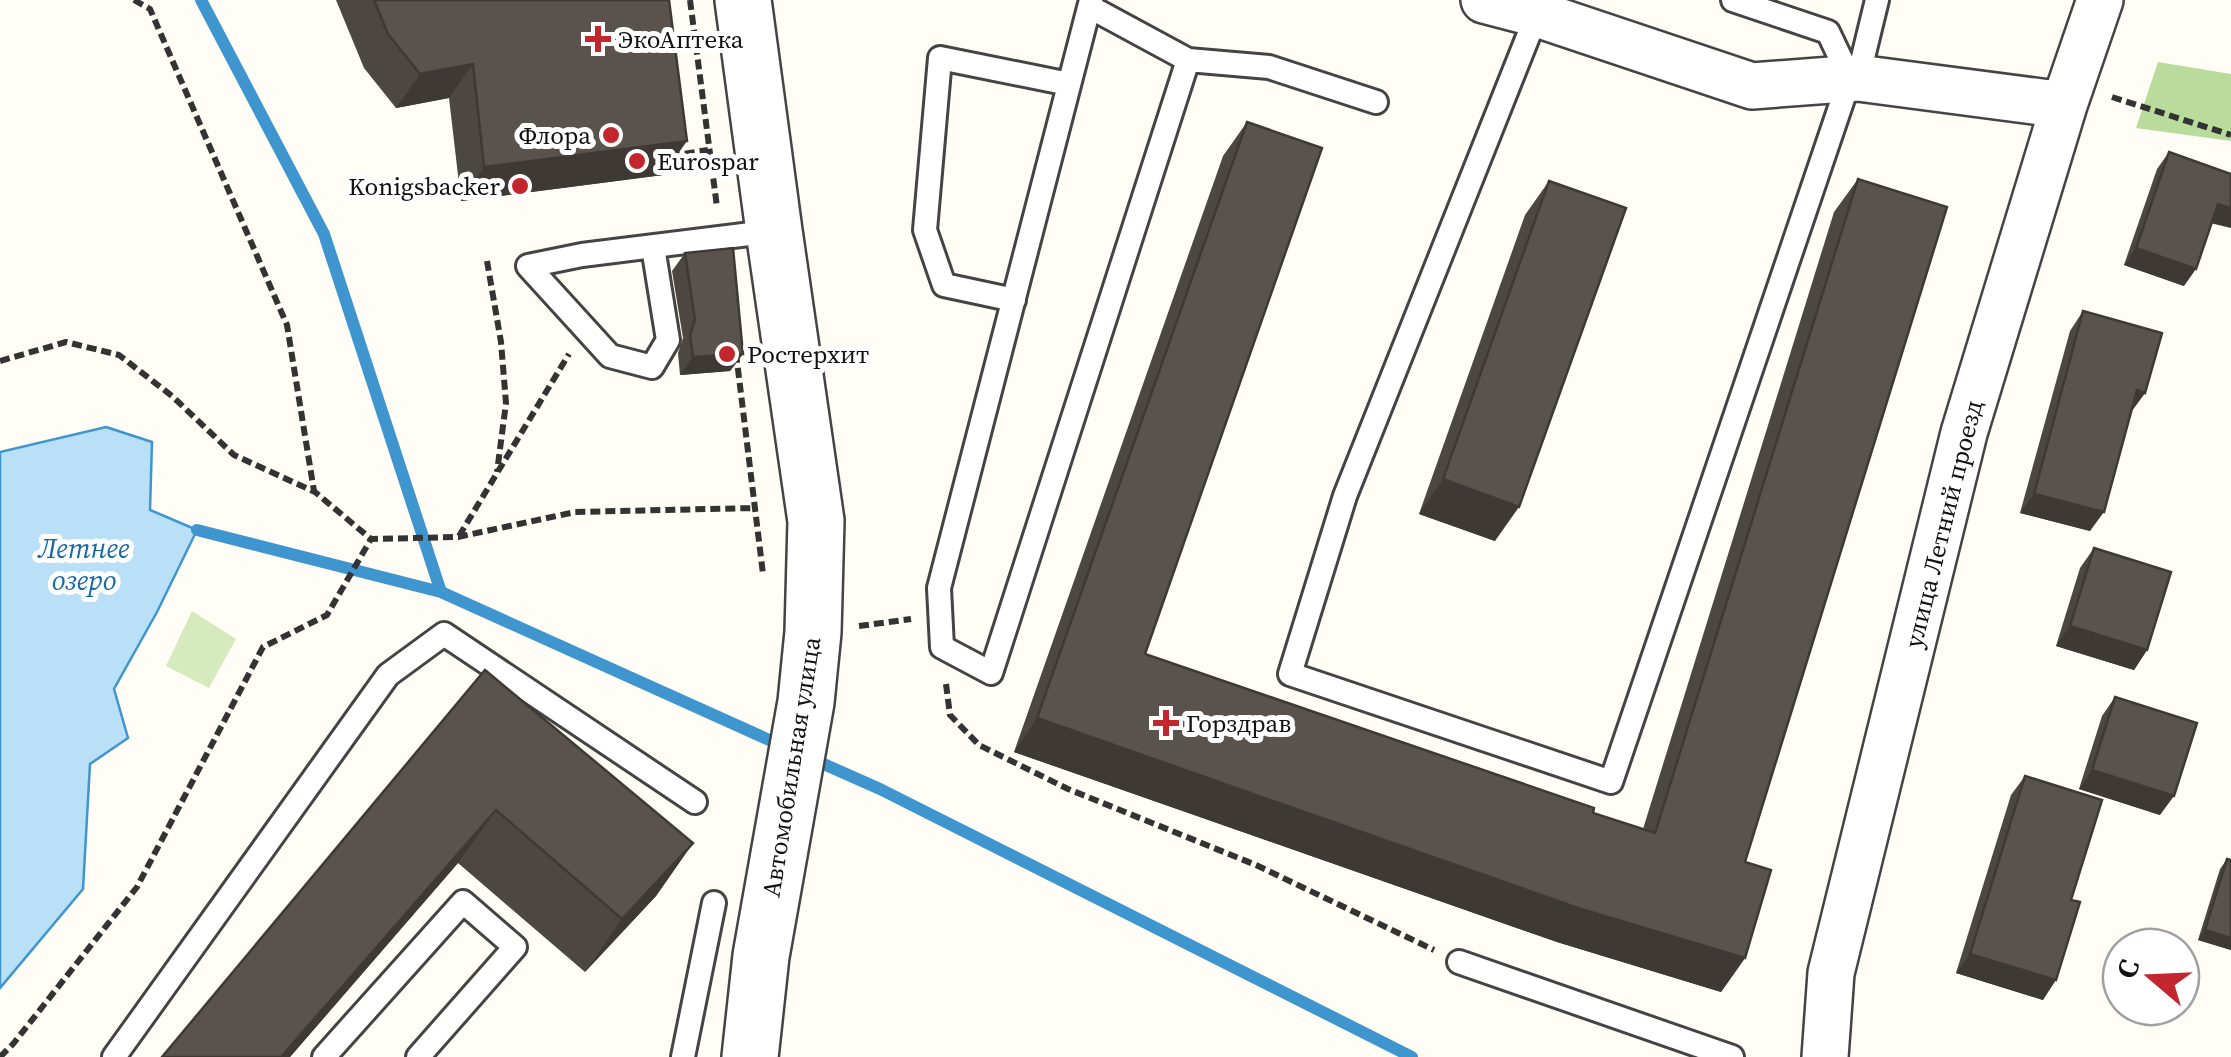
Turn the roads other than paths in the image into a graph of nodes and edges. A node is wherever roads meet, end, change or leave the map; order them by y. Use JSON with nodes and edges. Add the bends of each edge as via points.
{"nodes":[{"id":1,"x":743,"y":0,"type":"edge"},
{"id":2,"x":1484,"y":0,"type":"edge"},
{"id":3,"x":1733,"y":0,"type":"edge"},
{"id":4,"x":1877,"y":0,"type":"edge"},
{"id":5,"x":2100,"y":0,"type":"edge"},
{"id":6,"x":1090,"y":3,"type":"edge"},
{"id":7,"x":1537,"y":14,"type":"junction"},
{"id":8,"x":1188,"y":60,"type":"junction"},
{"id":9,"x":1854,"y":78,"type":"junction"},
{"id":10,"x":1070,"y":84,"type":"junction"},
{"id":11,"x":2068,"y":95,"type":"junction"},
{"id":12,"x":1376,"y":102,"type":"dead end"},
{"id":13,"x":748,"y":234,"type":"junction"},
{"id":14,"x":653,"y":247,"type":"junction"},
{"id":15,"x":1014,"y":300,"type":"junction"},
{"id":16,"x":695,"y":802,"type":"dead end"},
{"id":17,"x":714,"y":903,"type":"dead end"},
{"id":18,"x":1459,"y":962,"type":"road end"},
{"id":19,"x":114,"y":1057,"type":"edge"},
{"id":20,"x":324,"y":1057,"type":"edge"},
{"id":21,"x":418,"y":1057,"type":"edge"},
{"id":22,"x":683,"y":1057,"type":"edge"},
{"id":23,"x":750,"y":1057,"type":"edge"},
{"id":24,"x":1732,"y":1057,"type":"edge"},
{"id":25,"x":1825,"y":1057,"type":"edge"}],
"edges":[{"from":1,"to":13,"type":"street","name":"Автомобильная улица"},
{"from":2,"to":7,"type":"street"},
{"from":3,"to":9,"type":"lane","via":[[1828,32]]},
{"from":4,"to":9,"type":"lane"},
{"from":5,"to":11,"type":"street","name":"улица Летний проезд"},
{"from":6,"to":8,"type":"lane"},
{"from":6,"to":10,"type":"lane"},
{"from":7,"to":9,"type":"street","via":[[1752,86]]},
{"from":7,"to":9,"type":"lane","via":[[1345,496],[1290,674],[1611,782]]},
{"from":8,"to":12,"type":"lane","via":[[1269,67]]},
{"from":8,"to":15,"type":"lane","via":[[991,673],[942,648],[939,588]]},
{"from":9,"to":11,"type":"street"},
{"from":10,"to":15,"type":"lane"},
{"from":10,"to":15,"type":"lane","via":[[940,58],[924,230],[944,285]]},
{"from":11,"to":25,"type":"street","name":"улица Летний проезд","via":[[1964,433],[1830,973]]},
{"from":13,"to":14,"type":"lane"},
{"from":13,"to":23,"type":"street","name":"Автомобильная улица","via":[[816,521],[803,720],[760,956]]},
{"from":14,"to":14,"type":"lane","via":[[582,255],[528,266],[610,356],[652,367],[668,340]]},
{"from":16,"to":19,"type":"lane","via":[[444,634],[388,675]]},
{"from":17,"to":22,"type":"lane"},
{"from":18,"to":24,"type":"lane"},
{"from":20,"to":21,"type":"lane","via":[[462,902],[516,947]]}]}
